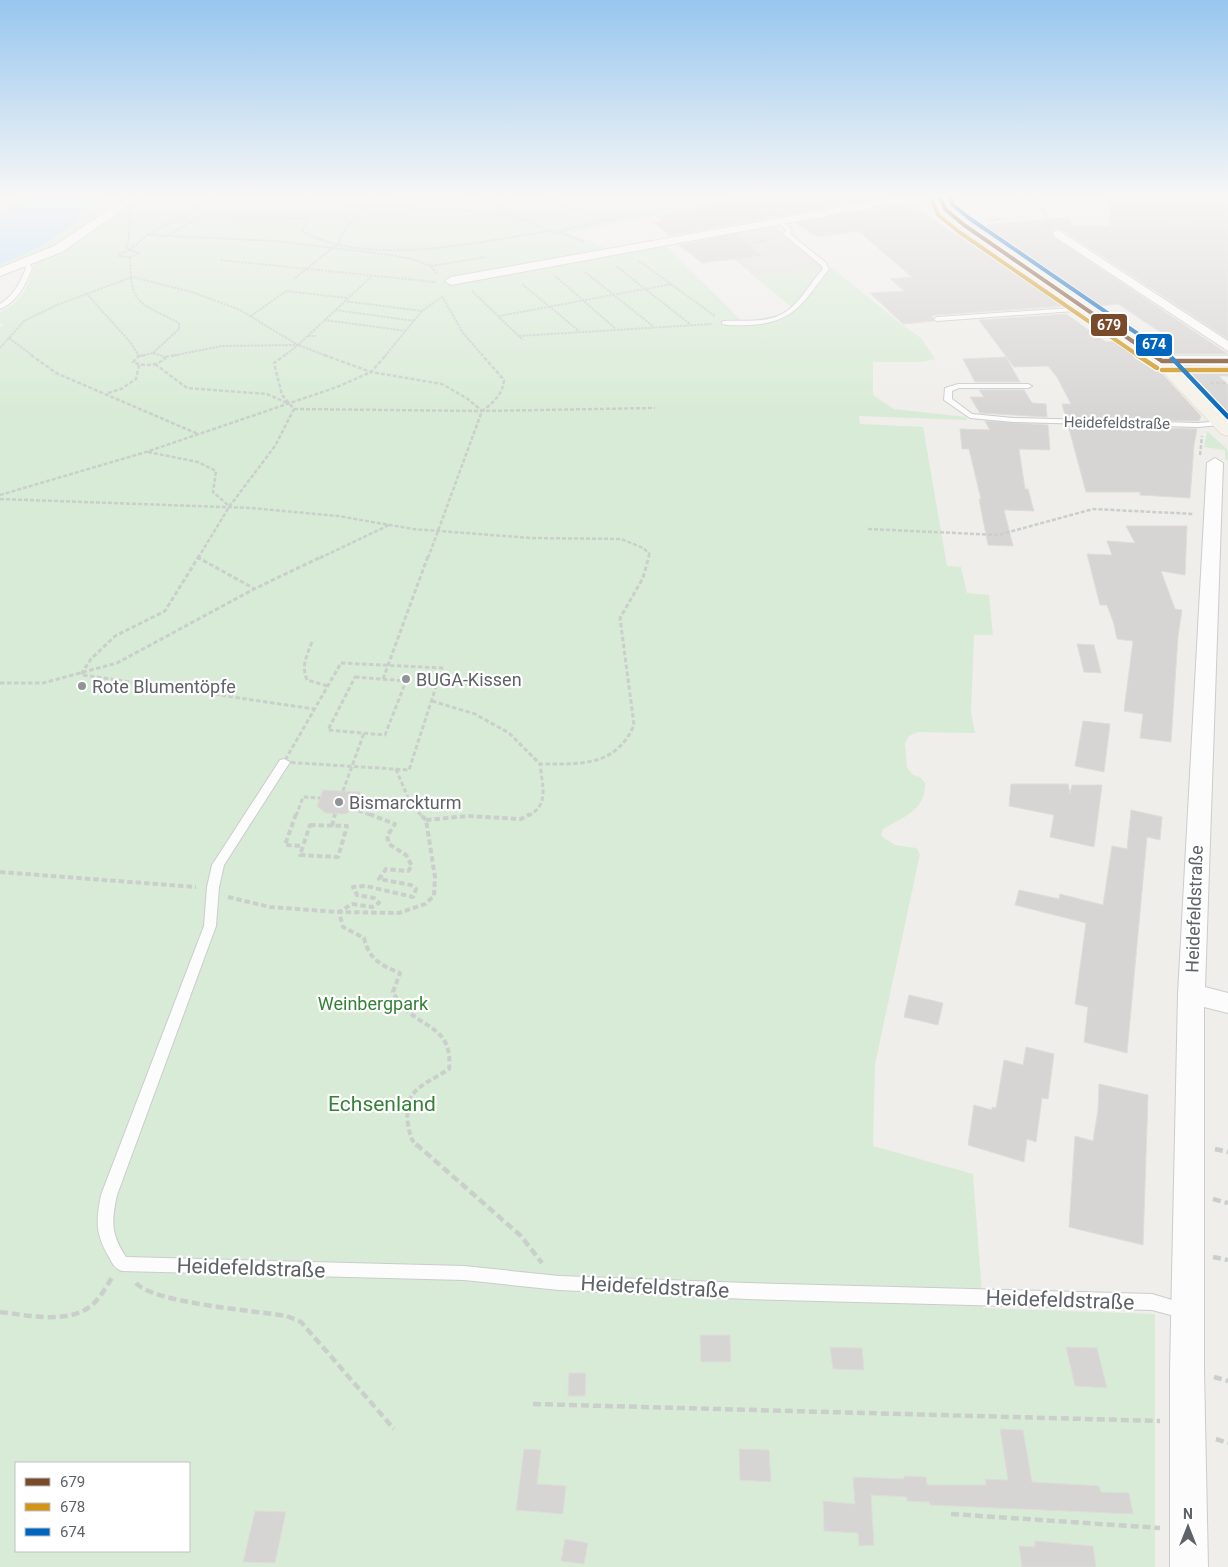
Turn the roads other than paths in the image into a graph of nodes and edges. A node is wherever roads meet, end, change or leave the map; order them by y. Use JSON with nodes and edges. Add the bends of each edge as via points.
{"nodes":[{"id":1,"x":28,"y":270,"type":"edge"},
{"id":2,"x":518,"y":270,"type":"edge"},
{"id":3,"x":825,"y":270,"type":"edge"},
{"id":4,"x":1030,"y":270,"type":"edge"},
{"id":5,"x":1112,"y":270,"type":"edge"},
{"id":6,"x":451,"y":281,"type":"road end"},
{"id":7,"x":0,"y":308,"type":"edge"},
{"id":8,"x":1086,"y":309,"type":"junction"},
{"id":9,"x":937,"y":318,"type":"dead end"},
{"id":10,"x":724,"y":323,"type":"road end"},
{"id":11,"x":1228,"y":347,"type":"edge"},
{"id":12,"x":1162,"y":361,"type":"junction"},
{"id":13,"x":1228,"y":361,"type":"edge"},
{"id":14,"x":1028,"y":386,"type":"dead end"},
{"id":15,"x":1224,"y":427,"type":"edge"},
{"id":16,"x":1215,"y":463,"type":"dead end"},
{"id":17,"x":1218,"y":568,"type":"edge"},
{"id":18,"x":284,"y":762,"type":"road end"},
{"id":19,"x":1191,"y":994,"type":"junction"},
{"id":20,"x":1228,"y":1003,"type":"edge"},
{"id":21,"x":1188,"y":1311,"type":"junction"},
{"id":22,"x":1188,"y":1567,"type":"edge"}],
"edges":[{"from":1,"to":7,"type":"lane","via":[[21,290]]},
{"from":2,"to":6,"type":"street"},
{"from":3,"to":10,"type":"lane","via":[[787,314],[754,322]]},
{"from":4,"to":8,"type":"main road"},
{"from":5,"to":11,"type":"street"},
{"from":8,"to":9,"type":"lane"},
{"from":8,"to":12,"type":"main road"},
{"from":12,"to":13,"type":"street"},
{"from":12,"to":15,"type":"main road"},
{"from":14,"to":15,"type":"lane","name":"Heidefeldstraße","via":[[965,385],[952,388],[947,393],[948,400],[970,416]]},
{"from":16,"to":17,"type":"street","name":"Heidefeldstraße","via":[[1212,516]]},
{"from":17,"to":19,"type":"street","name":"Heidefeldstraße"},
{"from":18,"to":21,"type":"lane","name":"Heidefeldstraße","via":[[218,865],[210,926],[109,1195],[103,1221],[106,1242],[122,1264],[464,1274],[559,1283],[747,1291],[1152,1302]]},
{"from":19,"to":20,"type":"street"},
{"from":19,"to":21,"type":"street","name":"Heidefeldstraße"},
{"from":21,"to":22,"type":"street","name":"Heidefeldstraße"}]}
